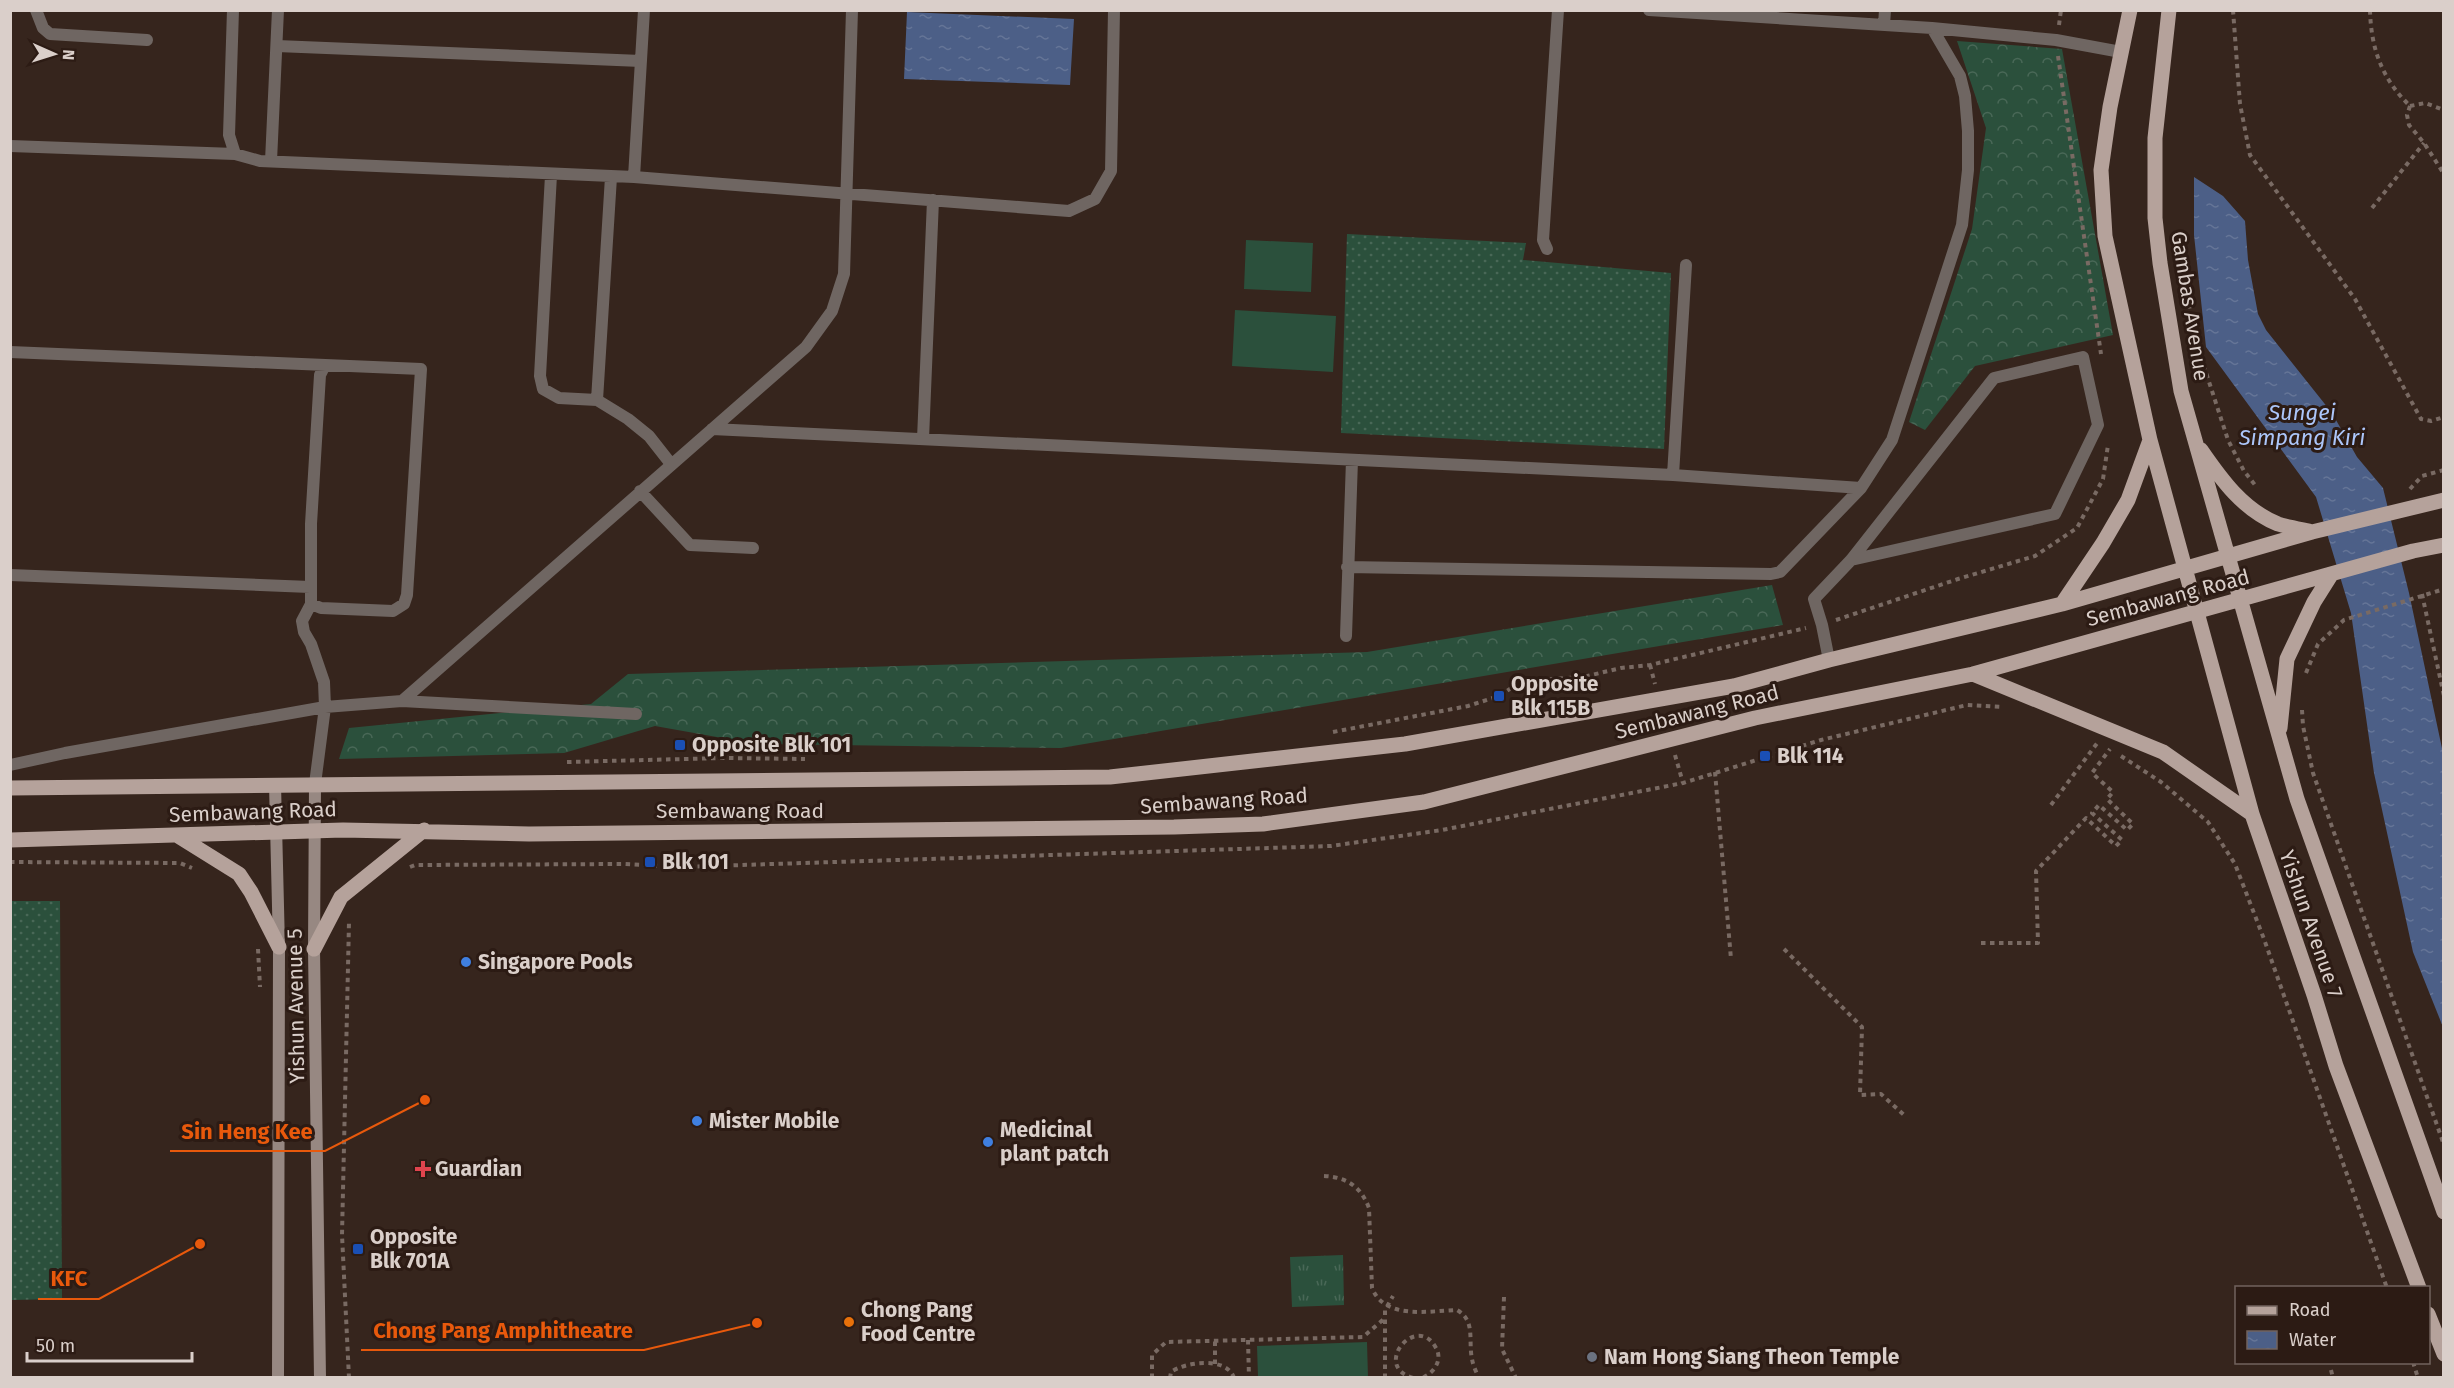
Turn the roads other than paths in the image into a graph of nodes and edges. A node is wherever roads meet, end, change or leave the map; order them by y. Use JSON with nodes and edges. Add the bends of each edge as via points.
{"nodes":[{"id":1,"x":36,"y":10,"type":"edge"},
{"id":2,"x":233,"y":10,"type":"edge"},
{"id":3,"x":278,"y":10,"type":"edge"},
{"id":4,"x":644,"y":10,"type":"edge"},
{"id":5,"x":852,"y":10,"type":"edge"},
{"id":6,"x":1114,"y":10,"type":"edge"},
{"id":7,"x":1558,"y":10,"type":"edge"},
{"id":8,"x":1649,"y":10,"type":"edge"},
{"id":9,"x":1885,"y":10,"type":"edge"},
{"id":10,"x":2130,"y":10,"type":"edge"},
{"id":11,"x":2169,"y":10,"type":"edge"},
{"id":12,"x":1884,"y":25,"type":"junction"},
{"id":13,"x":1932,"y":28,"type":"junction"},
{"id":14,"x":147,"y":40,"type":"dead end"},
{"id":15,"x":277,"y":46,"type":"junction"},
{"id":16,"x":2121,"y":52,"type":"junction"},
{"id":17,"x":641,"y":61,"type":"junction"},
{"id":18,"x":10,"y":146,"type":"edge"},
{"id":19,"x":235,"y":154,"type":"junction"},
{"id":20,"x":271,"y":161,"type":"junction"},
{"id":21,"x":551,"y":175,"type":"junction"},
{"id":22,"x":611,"y":177,"type":"junction"},
{"id":23,"x":634,"y":177,"type":"junction"},
{"id":24,"x":847,"y":194,"type":"junction"},
{"id":25,"x":933,"y":200,"type":"junction"},
{"id":26,"x":1547,"y":249,"type":"dead end"},
{"id":27,"x":1686,"y":265,"type":"dead end"},
{"id":28,"x":10,"y":352,"type":"edge"},
{"id":29,"x":324,"y":367,"type":"junction"},
{"id":30,"x":597,"y":400,"type":"junction"},
{"id":31,"x":712,"y":429,"type":"junction"},
{"id":32,"x":923,"y":439,"type":"junction"},
{"id":33,"x":2150,"y":440,"type":"junction"},
{"id":34,"x":2194,"y":440,"type":"junction"},
{"id":35,"x":1352,"y":460,"type":"junction"},
{"id":36,"x":671,"y":464,"type":"junction"},
{"id":37,"x":1673,"y":475,"type":"junction"},
{"id":38,"x":1861,"y":488,"type":"junction"},
{"id":39,"x":640,"y":491,"type":"junction"},
{"id":40,"x":2444,"y":500,"type":"edge"},
{"id":41,"x":2315,"y":531,"type":"junction"},
{"id":42,"x":2444,"y":545,"type":"edge"},
{"id":43,"x":753,"y":548,"type":"dead end"},
{"id":44,"x":2227,"y":556,"type":"junction"},
{"id":45,"x":1851,"y":560,"type":"junction"},
{"id":46,"x":1347,"y":567,"type":"junction"},
{"id":47,"x":2184,"y":568,"type":"junction"},
{"id":48,"x":10,"y":574,"type":"edge"},
{"id":49,"x":2331,"y":575,"type":"junction"},
{"id":50,"x":310,"y":587,"type":"junction"},
{"id":51,"x":2240,"y":600,"type":"junction"},
{"id":52,"x":311,"y":604,"type":"junction"},
{"id":53,"x":2062,"y":604,"type":"junction"},
{"id":54,"x":2197,"y":612,"type":"junction"},
{"id":55,"x":1346,"y":636,"type":"dead end"},
{"id":56,"x":1829,"y":660,"type":"junction"},
{"id":57,"x":1973,"y":674,"type":"junction"},
{"id":58,"x":402,"y":701,"type":"junction"},
{"id":59,"x":325,"y":707,"type":"junction"},
{"id":60,"x":636,"y":714,"type":"dead end"},
{"id":61,"x":2279,"y":737,"type":"junction"},
{"id":62,"x":10,"y":765,"type":"edge"},
{"id":63,"x":275,"y":784,"type":"junction"},
{"id":64,"x":315,"y":784,"type":"junction"},
{"id":65,"x":10,"y":788,"type":"edge"},
{"id":66,"x":2252,"y":814,"type":"junction"},
{"id":67,"x":315,"y":830,"type":"junction"},
{"id":68,"x":424,"y":830,"type":"junction"},
{"id":69,"x":276,"y":831,"type":"junction"},
{"id":70,"x":178,"y":836,"type":"junction"},
{"id":71,"x":10,"y":840,"type":"edge"},
{"id":72,"x":279,"y":947,"type":"junction"},
{"id":73,"x":314,"y":949,"type":"junction"},
{"id":74,"x":2444,"y":1212,"type":"edge"},
{"id":75,"x":2419,"y":1286,"type":"edge"},
{"id":76,"x":2430,"y":1319,"type":"edge"},
{"id":77,"x":2444,"y":1354,"type":"edge"},
{"id":78,"x":278,"y":1377,"type":"edge"},
{"id":79,"x":320,"y":1377,"type":"edge"}],
"edges":[{"from":1,"to":14,"type":"lane","via":[[43,28],[50,34]]},
{"from":2,"to":19,"type":"lane","via":[[229,135]]},
{"from":3,"to":15,"type":"lane"},
{"from":4,"to":17,"type":"lane"},
{"from":5,"to":24,"type":"lane"},
{"from":6,"to":25,"type":"lane","via":[[1111,171],[1095,199],[1069,211]]},
{"from":7,"to":26,"type":"lane","via":[[1543,240]]},
{"from":8,"to":12,"type":"lane"},
{"from":9,"to":12,"type":"lane"},
{"from":10,"to":16,"type":"main road"},
{"from":11,"to":34,"type":"main road","name":"Gambas Avenue","via":[[2156,138],[2155,218],[2181,391]]},
{"from":12,"to":13,"type":"lane"},
{"from":13,"to":16,"type":"lane","via":[[2056,40]]},
{"from":13,"to":38,"type":"lane","via":[[1960,76],[1965,96],[1968,170],[1962,225],[1892,440]]},
{"from":15,"to":17,"type":"lane"},
{"from":15,"to":20,"type":"lane"},
{"from":16,"to":33,"type":"main road","via":[[2101,170],[2105,236]]},
{"from":17,"to":23,"type":"lane"},
{"from":18,"to":19,"type":"lane"},
{"from":19,"to":20,"type":"lane"},
{"from":20,"to":21,"type":"lane"},
{"from":21,"to":22,"type":"lane"},
{"from":21,"to":30,"type":"lane","via":[[540,375],[543,388],[559,398]]},
{"from":22,"to":23,"type":"lane"},
{"from":22,"to":30,"type":"lane"},
{"from":23,"to":24,"type":"lane"},
{"from":24,"to":25,"type":"lane"},
{"from":24,"to":31,"type":"lane","via":[[844,274],[832,311],[806,347]]},
{"from":25,"to":32,"type":"lane"},
{"from":27,"to":37,"type":"lane"},
{"from":28,"to":29,"type":"lane"},
{"from":29,"to":50,"type":"lane","name":"Yishun Avenue 5","via":[[320,375]]},
{"from":29,"to":52,"type":"lane","via":[[421,369],[404,604],[393,611],[321,608]]},
{"from":30,"to":36,"type":"lane","via":[[649,436]]},
{"from":31,"to":32,"type":"lane"},
{"from":31,"to":36,"type":"lane"},
{"from":32,"to":35,"type":"lane"},
{"from":33,"to":47,"type":"main road"},
{"from":33,"to":53,"type":"main road","via":[[2128,500]]},
{"from":34,"to":41,"type":"main road","via":[[2231,491],[2251,508],[2277,524]]},
{"from":34,"to":44,"type":"main road","name":"Gambas Avenue"},
{"from":35,"to":37,"type":"lane"},
{"from":35,"to":46,"type":"lane"},
{"from":36,"to":39,"type":"lane"},
{"from":37,"to":38,"type":"lane"},
{"from":38,"to":46,"type":"lane","via":[[1780,572],[1771,574]]},
{"from":39,"to":43,"type":"lane","via":[[690,545]]},
{"from":39,"to":58,"type":"lane"},
{"from":40,"to":41,"type":"main road","name":"Sembawang Road"},
{"from":41,"to":44,"type":"main road","name":"Sembawang Road"},
{"from":42,"to":49,"type":"main road","name":"Sembawang Road"},
{"from":44,"to":47,"type":"main road","name":"Sembawang Road"},
{"from":44,"to":51,"type":"main road","name":"Gambas Avenue"},
{"from":45,"to":45,"type":"lane","via":[[1994,378],[2083,357],[2098,425],[2055,514]]},
{"from":45,"to":56,"type":"lane","via":[[1814,599]]},
{"from":46,"to":55,"type":"lane"},
{"from":47,"to":53,"type":"main road","name":"Sembawang Road"},
{"from":47,"to":54,"type":"main road","name":"Yishun Avenue 7"},
{"from":48,"to":50,"type":"lane"},
{"from":49,"to":51,"type":"main road","name":"Sembawang Road"},
{"from":49,"to":61,"type":"main road","via":[[2287,659]]},
{"from":50,"to":52,"type":"lane","name":"Yishun Avenue 5"},
{"from":51,"to":54,"type":"main road","name":"Sembawang Road"},
{"from":51,"to":61,"type":"main road","name":"Yishun Avenue 7"},
{"from":52,"to":59,"type":"lane","name":"Yishun Avenue 5","via":[[302,621],[324,682]]},
{"from":53,"to":56,"type":"main road","name":"Sembawang Road"},
{"from":54,"to":57,"type":"main road","name":"Sembawang Road"},
{"from":54,"to":66,"type":"main road","name":"Yishun Avenue 7"},
{"from":56,"to":64,"type":"main road","name":"Sembawang Road","via":[[1734,686],[1405,744],[1110,777]]},
{"from":57,"to":66,"type":"main road","via":[[2163,752]]},
{"from":57,"to":68,"type":"main road","name":"Sembawang Road","via":[[1755,718],[1424,802],[1263,824],[550,834]]},
{"from":58,"to":59,"type":"lane"},
{"from":58,"to":60,"type":"lane"},
{"from":59,"to":62,"type":"lane"},
{"from":59,"to":64,"type":"lane","name":"Yishun Avenue 5"},
{"from":61,"to":74,"type":"main road","name":"Yishun Avenue 7","via":[[2296,799]]},
{"from":63,"to":64,"type":"main road","name":"Sembawang Road"},
{"from":63,"to":65,"type":"main road","name":"Sembawang Road"},
{"from":63,"to":69,"type":"main road","name":"Yishun Avenue 5"},
{"from":64,"to":67,"type":"main road","name":"Yishun Avenue 5"},
{"from":66,"to":75,"type":"main road","name":"Yishun Avenue 7","via":[[2336,1066]]},
{"from":67,"to":68,"type":"main road","name":"Sembawang Road"},
{"from":67,"to":69,"type":"main road","name":"Sembawang Road"},
{"from":67,"to":73,"type":"main road","name":"Yishun Avenue 5"},
{"from":68,"to":73,"type":"main road","via":[[340,897]]},
{"from":69,"to":70,"type":"main road","name":"Sembawang Road"},
{"from":69,"to":72,"type":"main road","name":"Yishun Avenue 5"},
{"from":70,"to":71,"type":"main road","name":"Sembawang Road"},
{"from":70,"to":72,"type":"main road","via":[[240,874]]},
{"from":72,"to":78,"type":"main road","name":"Yishun Avenue 5"},
{"from":73,"to":79,"type":"main road","name":"Yishun Avenue 5"},
{"from":76,"to":77,"type":"main road"}]}
